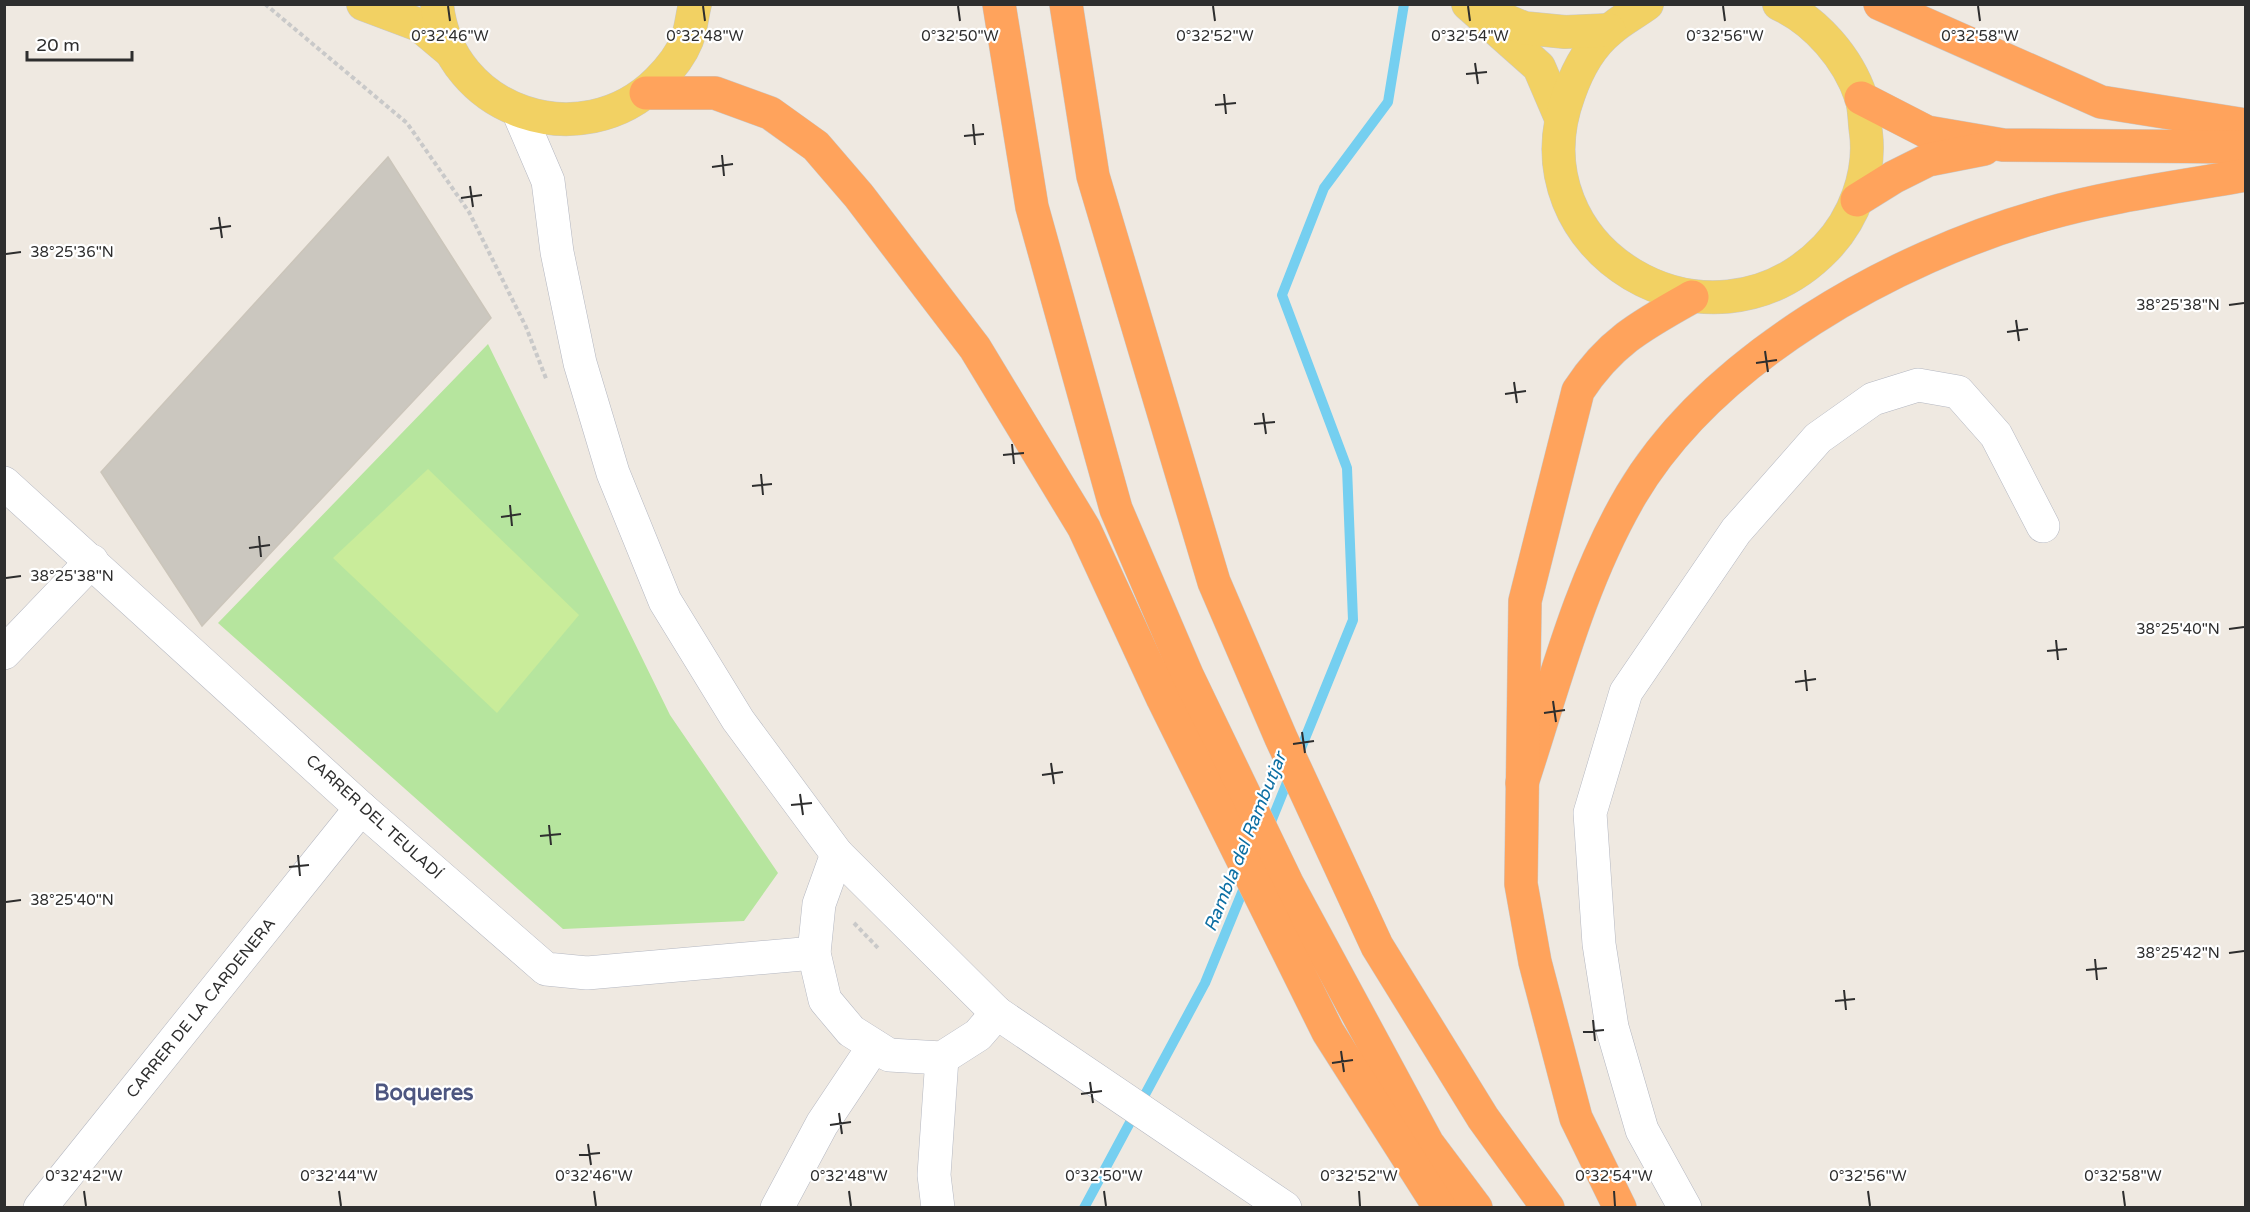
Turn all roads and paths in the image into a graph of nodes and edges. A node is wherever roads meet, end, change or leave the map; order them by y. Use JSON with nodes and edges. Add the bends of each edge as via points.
{"nodes":[{"id":1,"x":363,"y":4,"type":"edge"},
{"id":2,"x":437,"y":4,"type":"edge"},
{"id":3,"x":695,"y":4,"type":"edge"},
{"id":4,"x":718,"y":4,"type":"edge"},
{"id":5,"x":1468,"y":4,"type":"edge"},
{"id":6,"x":1647,"y":4,"type":"edge"},
{"id":7,"x":1779,"y":4,"type":"edge"},
{"id":8,"x":1880,"y":4,"type":"edge"},
{"id":9,"x":1066,"y":9,"type":"edge"},
{"id":10,"x":1000,"y":13,"type":"edge"},
{"id":11,"x":1608,"y":30,"type":"junction"},
{"id":12,"x":687,"y":40,"type":"junction"},
{"id":13,"x":451,"y":53,"type":"junction"},
{"id":14,"x":646,"y":93,"type":"junction"},
{"id":15,"x":1861,"y":98,"type":"junction"},
{"id":16,"x":518,"y":111,"type":"junction"},
{"id":17,"x":1560,"y":116,"type":"junction"},
{"id":18,"x":561,"y":120,"type":"junction"},
{"id":19,"x":2246,"y":125,"type":"edge"},
{"id":20,"x":2003,"y":145,"type":"junction"},
{"id":21,"x":2246,"y":147,"type":"edge"},
{"id":22,"x":2246,"y":175,"type":"edge"},
{"id":23,"x":548,"y":181,"type":"junction"},
{"id":24,"x":1857,"y":200,"type":"junction"},
{"id":25,"x":1692,"y":297,"type":"junction"},
{"id":26,"x":4,"y":483,"type":"edge"},
{"id":27,"x":2043,"y":526,"type":"dead end"},
{"id":28,"x":92,"y":561,"type":"junction"},
{"id":29,"x":4,"y":653,"type":"edge"},
{"id":30,"x":1522,"y":783,"type":"junction"},
{"id":31,"x":361,"y":808,"type":"junction"},
{"id":32,"x":837,"y":854,"type":"junction"},
{"id":33,"x":814,"y":953,"type":"junction"},
{"id":34,"x":997,"y":1013,"type":"junction"},
{"id":35,"x":874,"y":1046,"type":"junction"},
{"id":36,"x":942,"y":1058,"type":"junction"},
{"id":37,"x":40,"y":1208,"type":"edge"},
{"id":38,"x":777,"y":1208,"type":"edge"},
{"id":39,"x":938,"y":1208,"type":"edge"},
{"id":40,"x":1285,"y":1208,"type":"edge"},
{"id":41,"x":1440,"y":1208,"type":"edge"},
{"id":42,"x":1476,"y":1208,"type":"edge"},
{"id":43,"x":1548,"y":1208,"type":"edge"},
{"id":44,"x":1620,"y":1208,"type":"edge"},
{"id":45,"x":1685,"y":1208,"type":"edge"}],
"edges":[{"from":1,"to":13,"type":"main road","via":[[418,25]]},
{"from":2,"to":13,"type":"main road"},
{"from":3,"to":12,"type":"main road"},
{"from":4,"to":12,"type":"main road"},
{"from":5,"to":11,"type":"main road","via":[[1524,28],[1565,32]]},
{"from":5,"to":17,"type":"main road","via":[[1539,67]]},
{"from":6,"to":11,"type":"main road"},
{"from":7,"to":15,"type":"main road","via":[[1816,29],[1844,60]]},
{"from":8,"to":19,"type":"highway","via":[[2101,102]]},
{"from":9,"to":43,"type":"highway","via":[[1093,176],[1214,582],[1377,946],[1483,1118]]},
{"from":10,"to":42,"type":"highway","via":[[1032,207],[1116,509],[1187,675],[1287,883],[1428,1144]]},
{"from":11,"to":17,"type":"main road","via":[[1578,69]]},
{"from":12,"to":14,"type":"main road","via":[[670,69]]},
{"from":13,"to":16,"type":"main road","via":[[479,88]]},
{"from":14,"to":18,"type":"main road","via":[[620,109]]},
{"from":14,"to":41,"type":"highway","via":[[715,93],[770,113],[816,146],[975,348],[1084,528],[1162,699],[1328,1032]]},
{"from":15,"to":20,"type":"highway","via":[[1927,132]]},
{"from":15,"to":24,"type":"main road","via":[[1868,149]]},
{"from":16,"to":18,"type":"main road"},
{"from":16,"to":23,"type":"street"},
{"from":17,"to":25,"type":"main road","via":[[1558,158],[1568,198],[1587,235],[1616,264],[1651,286]]},
{"from":18,"to":23,"type":"street"},
{"from":20,"to":21,"type":"highway"},
{"from":20,"to":24,"type":"highway","via":[[1928,160]]},
{"from":22,"to":30,"type":"highway","via":[[2042,215],[1953,248],[1864,288],[1794,328],[1690,415],[1632,494],[1590,575]]},
{"from":23,"to":32,"type":"street","via":[[557,252],[580,363],[613,473],[665,601],[738,720]]},
{"from":24,"to":25,"type":"main road","via":[[1838,236],[1809,266],[1782,281],[1733,297]]},
{"from":25,"to":30,"type":"highway","via":[[1620,342],[1595,364],[1578,391],[1525,601]]},
{"from":26,"to":28,"type":"street","name":"CARRER DEL TEULADÍ"},
{"from":27,"to":45,"type":"street","via":[[1996,435],[1958,392],[1918,385],[1873,399],[1818,438],[1736,531],[1626,692],[1590,813],[1599,944],[1612,1027],[1642,1130]]},
{"from":28,"to":29,"type":"street"},
{"from":28,"to":31,"type":"street","name":"CARRER DEL TEULADÍ"},
{"from":30,"to":44,"type":"highway","via":[[1521,884],[1535,962],[1576,1118]]},
{"from":31,"to":33,"type":"street","name":"CARRER DEL TEULADÍ","via":[[546,969],[587,974]]},
{"from":31,"to":37,"type":"street","name":"CARRER DE LA CARDENERA"},
{"from":32,"to":33,"type":"street","via":[[819,904]]},
{"from":32,"to":34,"type":"street"},
{"from":33,"to":35,"type":"street","via":[[825,1000],[851,1031]]},
{"from":34,"to":36,"type":"street","via":[[978,1035]]},
{"from":34,"to":40,"type":"street"},
{"from":35,"to":36,"type":"street","via":[[889,1055]]},
{"from":35,"to":38,"type":"street","via":[[822,1124]]},
{"from":36,"to":39,"type":"street","via":[[934,1175]]}]}
